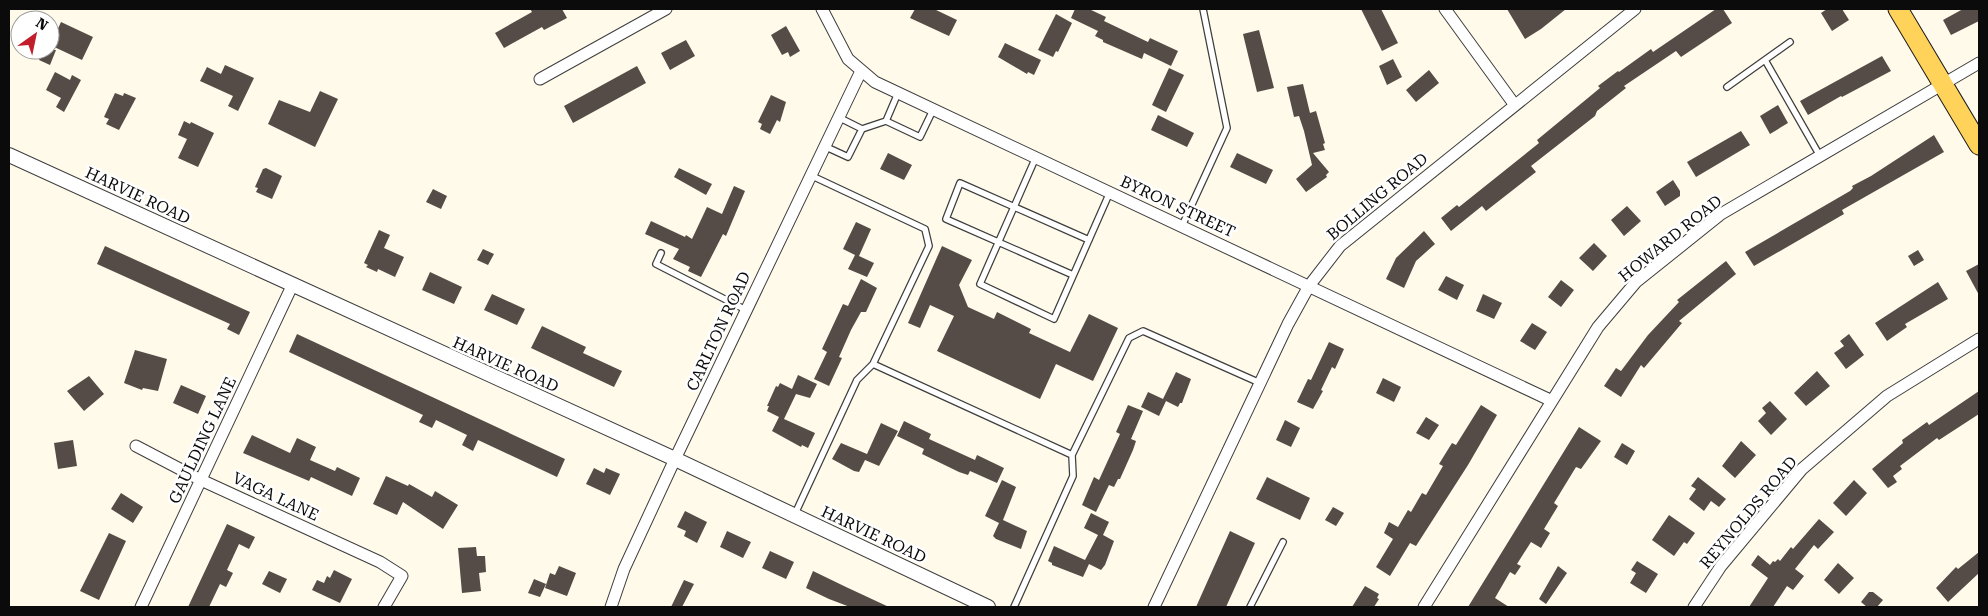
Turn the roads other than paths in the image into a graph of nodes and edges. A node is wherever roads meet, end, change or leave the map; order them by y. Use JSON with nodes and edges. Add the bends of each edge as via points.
{"nodes":[{"id":1,"x":666,"y":9,"type":"edge"},
{"id":2,"x":822,"y":9,"type":"edge"},
{"id":3,"x":1203,"y":9,"type":"edge"},
{"id":4,"x":1444,"y":9,"type":"edge"},
{"id":5,"x":1635,"y":9,"type":"edge"},
{"id":6,"x":1898,"y":9,"type":"edge"},
{"id":7,"x":1790,"y":42,"type":"dead end"},
{"id":8,"x":1765,"y":60,"type":"junction"},
{"id":9,"x":1979,"y":63,"type":"edge"},
{"id":10,"x":860,"y":71,"type":"junction"},
{"id":11,"x":540,"y":79,"type":"dead end"},
{"id":12,"x":1943,"y":85,"type":"junction"},
{"id":13,"x":1728,"y":87,"type":"dead end"},
{"id":14,"x":898,"y":93,"type":"junction"},
{"id":15,"x":1514,"y":104,"type":"junction"},
{"id":16,"x":933,"y":110,"type":"junction"},
{"id":17,"x":838,"y":117,"type":"junction"},
{"id":18,"x":886,"y":121,"type":"junction"},
{"id":19,"x":862,"y":129,"type":"junction"},
{"id":20,"x":1979,"y":144,"type":"edge"},
{"id":21,"x":824,"y":146,"type":"junction"},
{"id":22,"x":9,"y":156,"type":"edge"},
{"id":23,"x":1820,"y":156,"type":"junction"},
{"id":24,"x":1036,"y":157,"type":"junction"},
{"id":25,"x":810,"y":175,"type":"junction"},
{"id":26,"x":1110,"y":192,"type":"junction"},
{"id":27,"x":1014,"y":207,"type":"junction"},
{"id":28,"x":1182,"y":226,"type":"junction"},
{"id":29,"x":1089,"y":240,"type":"junction"},
{"id":30,"x":998,"y":243,"type":"junction"},
{"id":31,"x":661,"y":253,"type":"dead end"},
{"id":32,"x":1074,"y":275,"type":"junction"},
{"id":33,"x":292,"y":286,"type":"junction"},
{"id":34,"x":1309,"y":286,"type":"junction"},
{"id":35,"x":746,"y":310,"type":"junction"},
{"id":36,"x":1979,"y":339,"type":"edge"},
{"id":37,"x":873,"y":364,"type":"junction"},
{"id":38,"x":1260,"y":383,"type":"junction"},
{"id":39,"x":1550,"y":400,"type":"junction"},
{"id":40,"x":136,"y":446,"type":"dead end"},
{"id":41,"x":1072,"y":455,"type":"junction"},
{"id":42,"x":675,"y":460,"type":"junction"},
{"id":43,"x":201,"y":480,"type":"junction"},
{"id":44,"x":794,"y":516,"type":"junction"},
{"id":45,"x":1283,"y":542,"type":"dead end"},
{"id":46,"x":141,"y":607,"type":"edge"},
{"id":47,"x":384,"y":607,"type":"edge"},
{"id":48,"x":610,"y":607,"type":"edge"},
{"id":49,"x":988,"y":607,"type":"edge"},
{"id":50,"x":1014,"y":607,"type":"edge"},
{"id":51,"x":1154,"y":607,"type":"edge"},
{"id":52,"x":1250,"y":607,"type":"edge"},
{"id":53,"x":1424,"y":607,"type":"edge"},
{"id":54,"x":1694,"y":607,"type":"edge"}],
"edges":[{"from":1,"to":11,"type":"street"},
{"from":2,"to":10,"type":"street","name":"BYRON STREET","via":[[848,59]]},
{"from":3,"to":28,"type":"lane","via":[[1227,128]]},
{"from":4,"to":15,"type":"street"},
{"from":5,"to":15,"type":"street","name":"BOLLING ROAD"},
{"from":6,"to":12,"type":"main road"},
{"from":7,"to":8,"type":"lane"},
{"from":8,"to":13,"type":"lane"},
{"from":8,"to":23,"type":"lane"},
{"from":9,"to":12,"type":"street","name":"HOWARD ROAD"},
{"from":10,"to":14,"type":"street","name":"BYRON STREET"},
{"from":10,"to":17,"type":"street","name":"CARLTON ROAD"},
{"from":12,"to":20,"type":"main road"},
{"from":12,"to":23,"type":"street","name":"HOWARD ROAD"},
{"from":14,"to":16,"type":"street","name":"BYRON STREET"},
{"from":14,"to":18,"type":"lane"},
{"from":15,"to":34,"type":"street","name":"BOLLING ROAD","via":[[1340,246]]},
{"from":16,"to":18,"type":"lane","via":[[920,137]]},
{"from":16,"to":24,"type":"street","name":"BYRON STREET"},
{"from":17,"to":19,"type":"lane"},
{"from":17,"to":21,"type":"street","name":"CARLTON ROAD"},
{"from":18,"to":19,"type":"lane"},
{"from":19,"to":21,"type":"lane","via":[[848,157]]},
{"from":21,"to":25,"type":"street","name":"CARLTON ROAD"},
{"from":22,"to":33,"type":"street","name":"HARVIE ROAD"},
{"from":23,"to":39,"type":"street","name":"HOWARD ROAD","via":[[1721,214],[1636,282],[1598,327]]},
{"from":24,"to":26,"type":"street","name":"BYRON STREET"},
{"from":24,"to":27,"type":"lane"},
{"from":25,"to":35,"type":"street","name":"CARLTON ROAD"},
{"from":25,"to":37,"type":"lane","via":[[925,229],[929,246]]},
{"from":26,"to":28,"type":"street","name":"BYRON STREET"},
{"from":26,"to":29,"type":"lane"},
{"from":27,"to":29,"type":"lane"},
{"from":27,"to":30,"type":"lane"},
{"from":27,"to":30,"type":"lane","via":[[960,183],[946,219]]},
{"from":28,"to":34,"type":"street","name":"BYRON STREET"},
{"from":29,"to":32,"type":"lane"},
{"from":30,"to":32,"type":"lane"},
{"from":30,"to":32,"type":"lane","via":[[980,284],[1054,319]]},
{"from":31,"to":35,"type":"lane","via":[[656,264]]},
{"from":33,"to":42,"type":"street","name":"HARVIE ROAD"},
{"from":33,"to":43,"type":"street","name":"GAULDING LANE"},
{"from":34,"to":38,"type":"street","name":"BOLLING ROAD"},
{"from":34,"to":39,"type":"street","name":"BYRON STREET"},
{"from":35,"to":42,"type":"street","name":"CARLTON ROAD"},
{"from":36,"to":54,"type":"street","name":"REYNOLDS ROAD","via":[[1887,396],[1802,469],[1721,566]]},
{"from":37,"to":41,"type":"lane"},
{"from":37,"to":44,"type":"lane","via":[[857,380]]},
{"from":38,"to":41,"type":"lane","via":[[1143,330],[1129,338]]},
{"from":38,"to":51,"type":"street","name":"BOLLING ROAD"},
{"from":39,"to":53,"type":"street","name":"HOWARD ROAD"},
{"from":40,"to":43,"type":"street","name":"VAGA LANE"},
{"from":41,"to":50,"type":"lane","via":[[1073,476]]},
{"from":42,"to":44,"type":"street","name":"HARVIE ROAD"},
{"from":42,"to":48,"type":"street","name":"CARLTON ROAD","via":[[624,569]]},
{"from":43,"to":46,"type":"street","name":"GAULDING LANE"},
{"from":43,"to":47,"type":"street","name":"VAGA LANE","via":[[380,562],[402,576]]},
{"from":44,"to":49,"type":"street","name":"HARVIE ROAD"},
{"from":45,"to":52,"type":"lane"}]}
